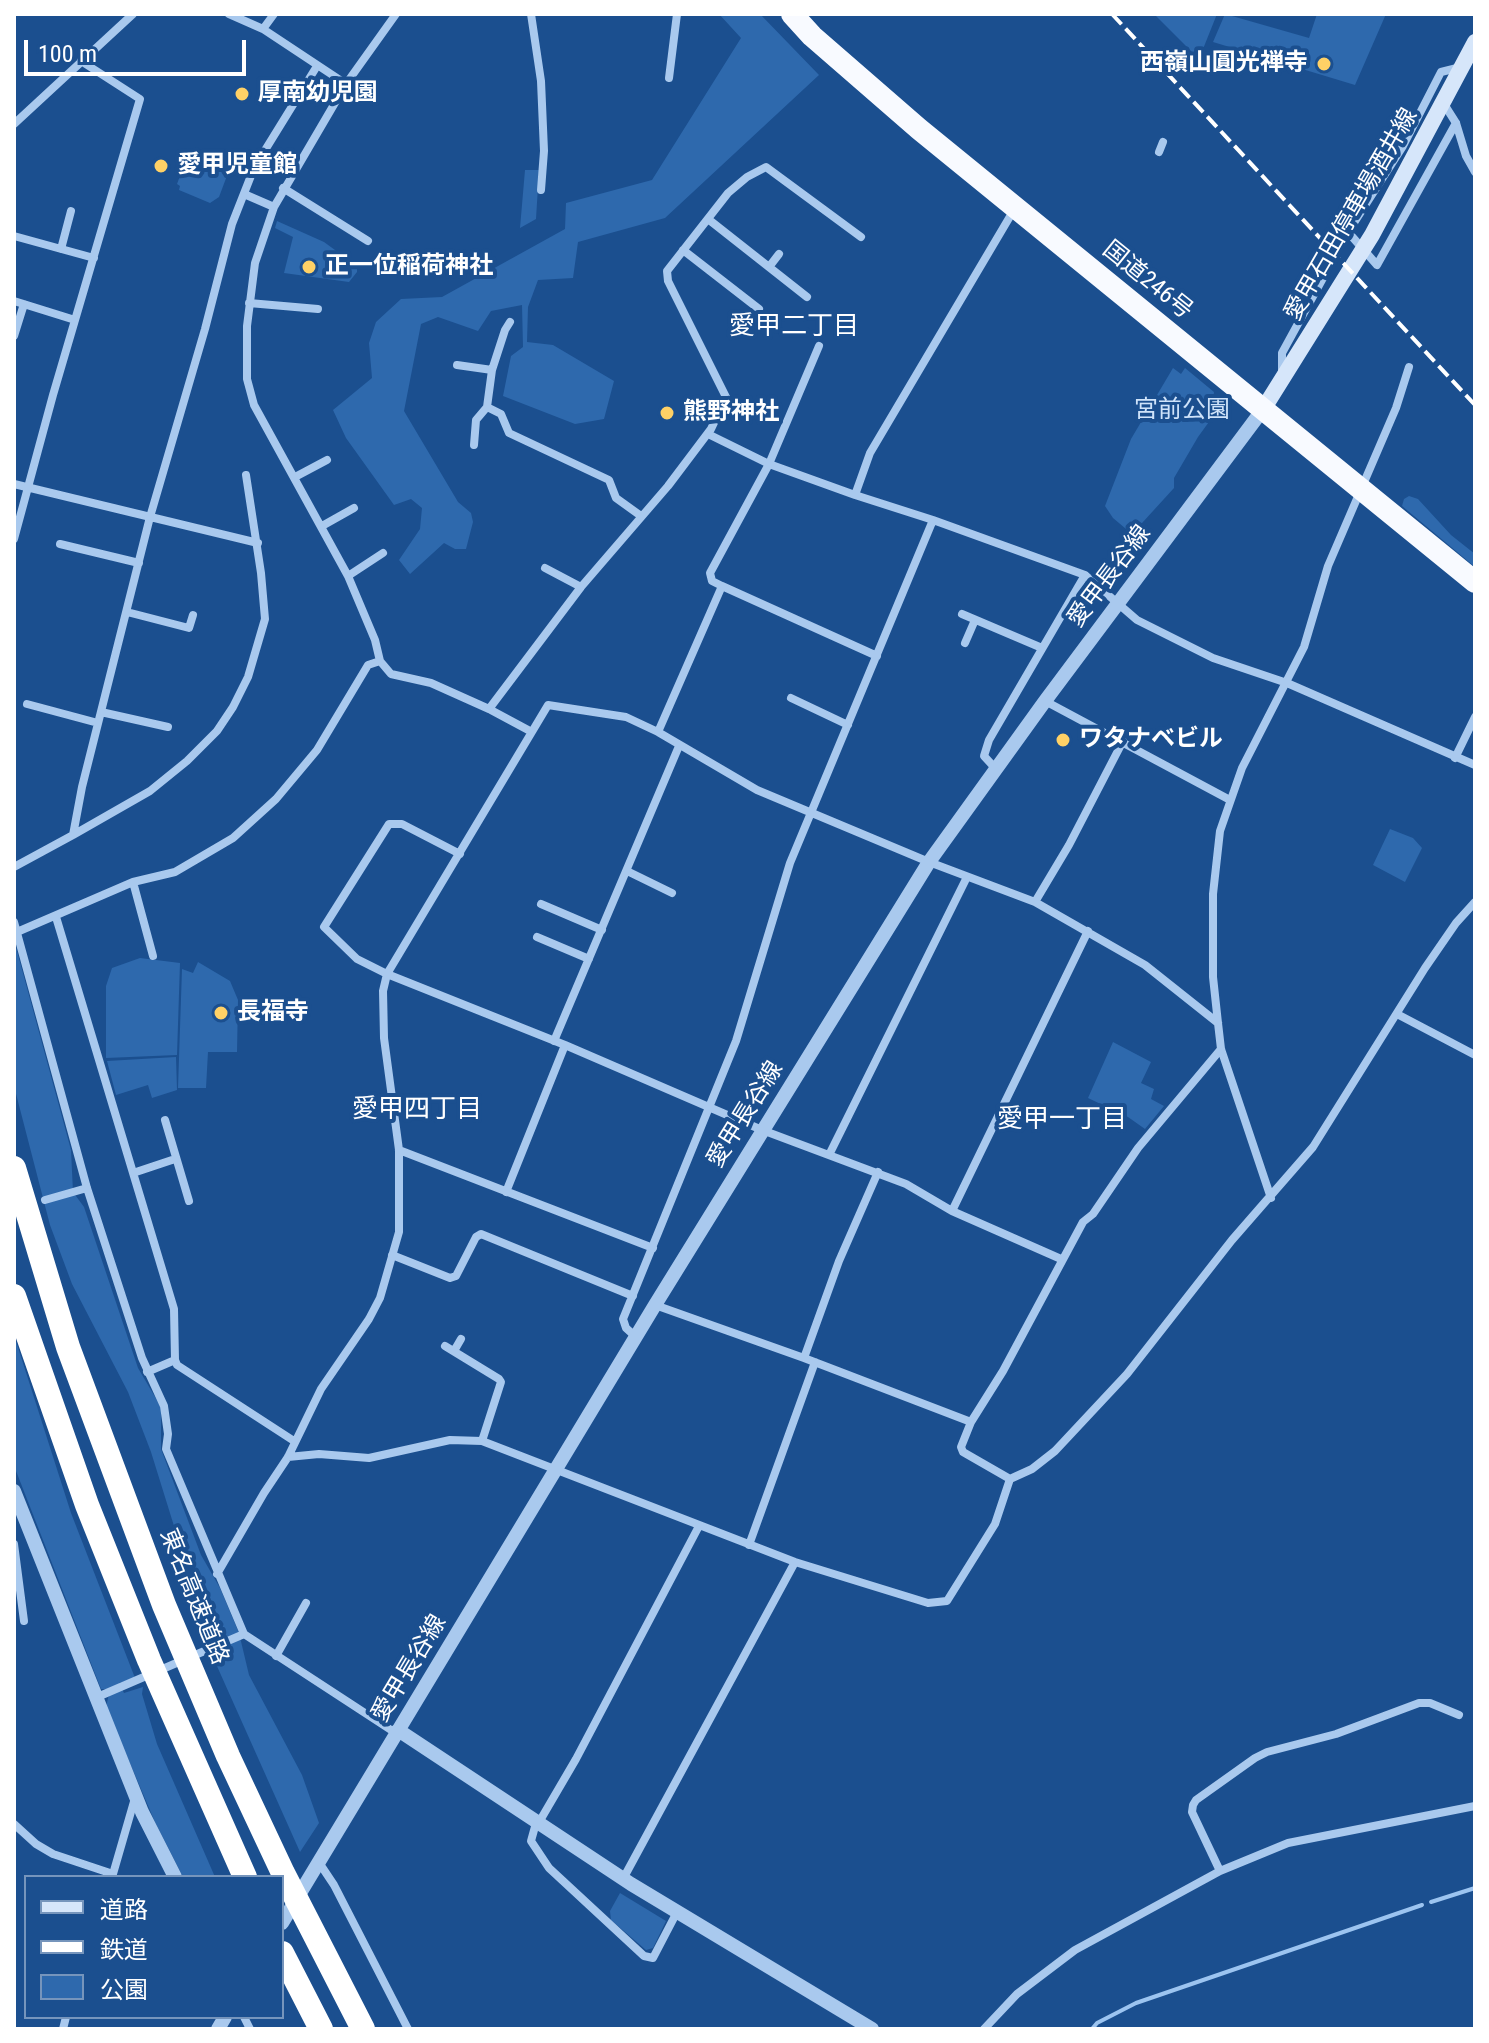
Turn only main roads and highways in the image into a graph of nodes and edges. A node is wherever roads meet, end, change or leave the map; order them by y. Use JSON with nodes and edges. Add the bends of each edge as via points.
{"nodes":[{"id":1,"x":792,"y":14,"type":"edge"},
{"id":2,"x":1475,"y":42,"type":"edge"},
{"id":3,"x":1264,"y":408,"type":"junction"},
{"id":4,"x":1475,"y":582,"type":"edge"},
{"id":5,"x":14,"y":1168,"type":"edge"},
{"id":6,"x":14,"y":1296,"type":"edge"},
{"id":7,"x":244,"y":1875,"type":"edge"},
{"id":8,"x":284,"y":1957,"type":"edge"},
{"id":9,"x":321,"y":2029,"type":"edge"},
{"id":10,"x":363,"y":2029,"type":"edge"}],
"edges":[{"from":1,"to":3,"type":"highway","name":"国道246号","via":[[866,84]]},
{"from":2,"to":3,"type":"main road","name":"愛甲石田停車場酒井線","via":[[1372,235]]},
{"from":3,"to":4,"type":"highway","name":"国道246号"},
{"from":5,"to":10,"type":"highway","name":"東名高速道路","via":[[68,1347],[164,1605],[228,1756]]},
{"from":6,"to":7,"type":"highway","via":[[87,1505]]},
{"from":8,"to":9,"type":"highway"}]}
